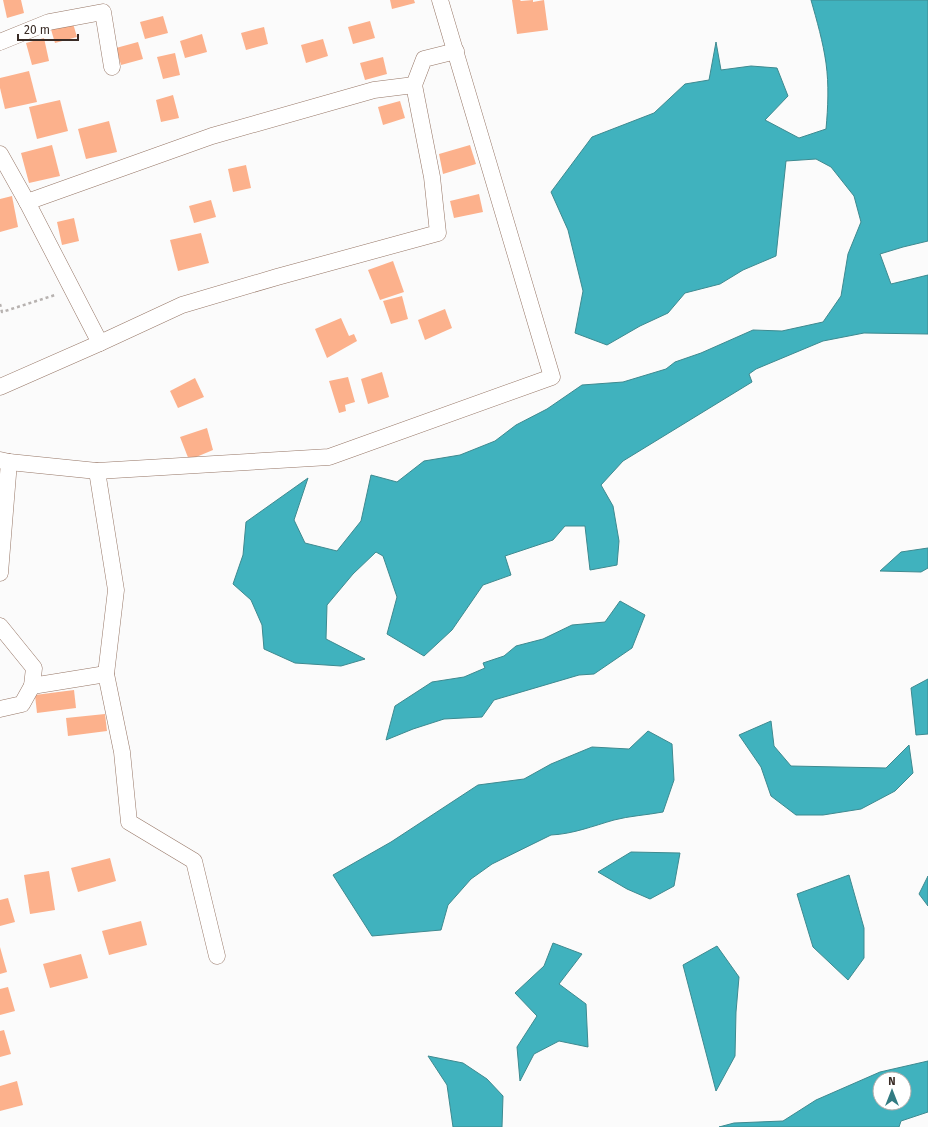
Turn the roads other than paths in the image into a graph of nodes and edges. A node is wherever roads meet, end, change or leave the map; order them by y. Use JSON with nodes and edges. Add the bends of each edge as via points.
{"nodes":[{"id":1,"x":440,"y":0,"type":"edge"},
{"id":2,"x":0,"y":42,"type":"edge"},
{"id":3,"x":456,"y":51,"type":"junction"},
{"id":4,"x":112,"y":67,"type":"dead end"},
{"id":5,"x":414,"y":85,"type":"junction"},
{"id":6,"x":0,"y":154,"type":"edge"},
{"id":7,"x":27,"y":202,"type":"junction"},
{"id":8,"x":100,"y":343,"type":"junction"},
{"id":9,"x":0,"y":387,"type":"edge"},
{"id":10,"x":5,"y":461,"type":"edge"},
{"id":11,"x":98,"y":471,"type":"junction"},
{"id":12,"x":0,"y":572,"type":"edge"},
{"id":13,"x":0,"y":626,"type":"edge"},
{"id":14,"x":106,"y":674,"type":"junction"},
{"id":15,"x":32,"y":686,"type":"junction"},
{"id":16,"x":0,"y":709,"type":"edge"},
{"id":17,"x":217,"y":956,"type":"dead end"}],
"edges":[{"from":1,"to":3,"type":"street"},
{"from":2,"to":4,"type":"street","via":[[49,22],[103,12]]},
{"from":3,"to":5,"type":"street","via":[[424,59]]},
{"from":3,"to":11,"type":"street","via":[[552,377],[329,457]]},
{"from":5,"to":7,"type":"street","via":[[374,90],[212,136]]},
{"from":5,"to":8,"type":"street","via":[[432,177],[438,233],[182,305]]},
{"from":6,"to":7,"type":"street"},
{"from":7,"to":8,"type":"street"},
{"from":8,"to":9,"type":"street"},
{"from":10,"to":11,"type":"street"},
{"from":10,"to":12,"type":"street"},
{"from":11,"to":14,"type":"street","via":[[116,590]]},
{"from":13,"to":15,"type":"street","via":[[34,668]]},
{"from":14,"to":15,"type":"street"},
{"from":14,"to":17,"type":"street","via":[[122,752],[129,822],[194,861]]},
{"from":15,"to":16,"type":"street","via":[[22,704]]}]}
